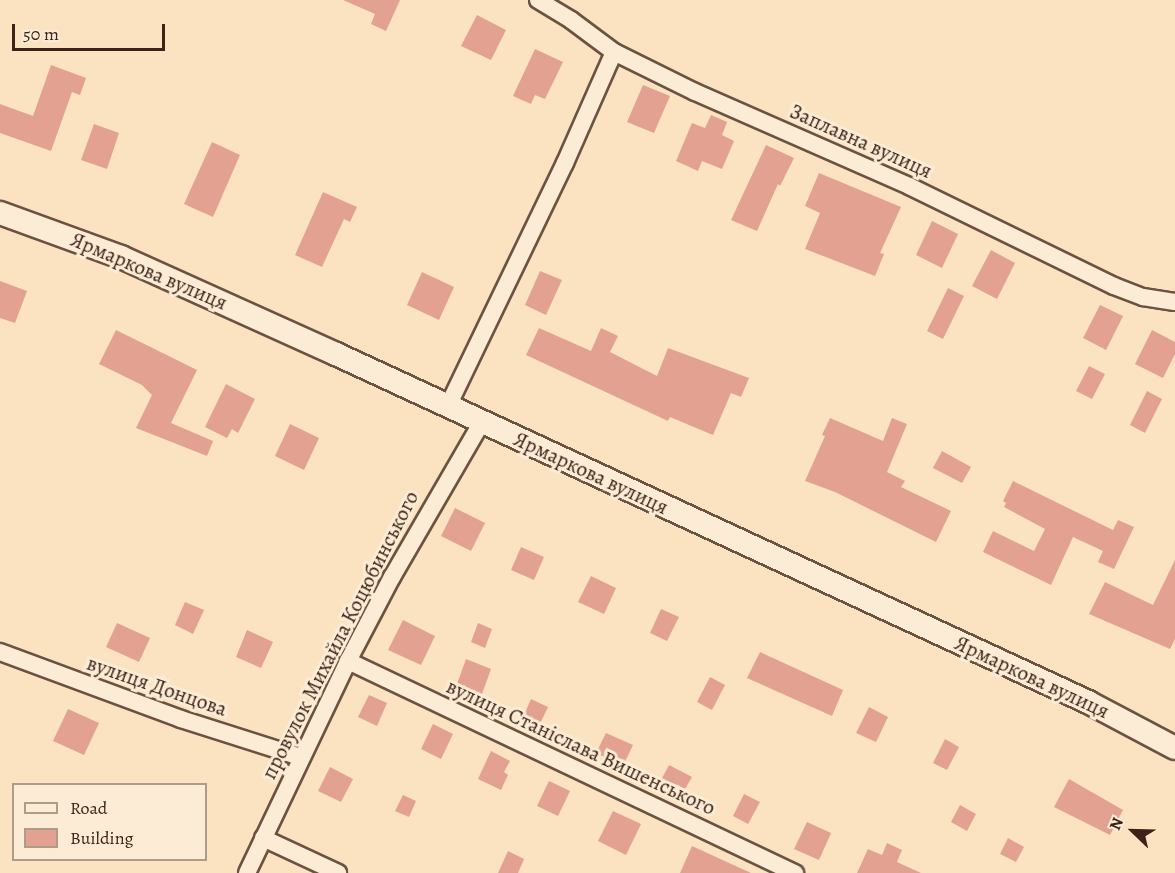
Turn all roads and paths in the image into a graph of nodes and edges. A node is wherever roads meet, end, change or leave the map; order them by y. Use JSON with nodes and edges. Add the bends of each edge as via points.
{"nodes":[{"id":1,"x":538,"y":0,"type":"edge"},
{"id":2,"x":614,"y":52,"type":"junction"},
{"id":3,"x":0,"y":213,"type":"edge"},
{"id":4,"x":1175,"y":303,"type":"edge"},
{"id":5,"x":448,"y":406,"type":"junction"},
{"id":6,"x":482,"y":422,"type":"junction"},
{"id":7,"x":0,"y":652,"type":"edge"},
{"id":8,"x":348,"y":661,"type":"junction"},
{"id":9,"x":1175,"y":747,"type":"edge"},
{"id":10,"x":300,"y":758,"type":"junction"},
{"id":11,"x":263,"y":838,"type":"junction"},
{"id":12,"x":247,"y":873,"type":"edge"},
{"id":13,"x":338,"y":873,"type":"edge"},
{"id":14,"x":795,"y":873,"type":"edge"}],
"edges":[{"from":1,"to":2,"type":"street","name":"Заплавна вулиця"},
{"from":2,"to":4,"type":"street","name":"Заплавна вулиця","via":[[909,186],[1106,282],[1143,297]]},
{"from":2,"to":5,"type":"street"},
{"from":3,"to":5,"type":"main road","name":"Ярмаркова вулиця","via":[[121,258]]},
{"from":5,"to":6,"type":"main road","name":"Ярмаркова вулиця"},
{"from":6,"to":8,"type":"street","name":"провулок Михайла Коцюбинського"},
{"from":6,"to":9,"type":"main road","name":"Ярмаркова вулиця","via":[[1088,702]]},
{"from":7,"to":10,"type":"street","name":"вулиця Донцова"},
{"from":8,"to":10,"type":"street","name":"провулок Михайла Коцюбинського"},
{"from":8,"to":14,"type":"street","name":"вулиця Станіслава Вишенського"},
{"from":10,"to":11,"type":"street","name":"провулок Михайла Коцюбинського"},
{"from":11,"to":12,"type":"street","name":"провулок Михайла Коцюбинського"},
{"from":11,"to":13,"type":"street"}]}
